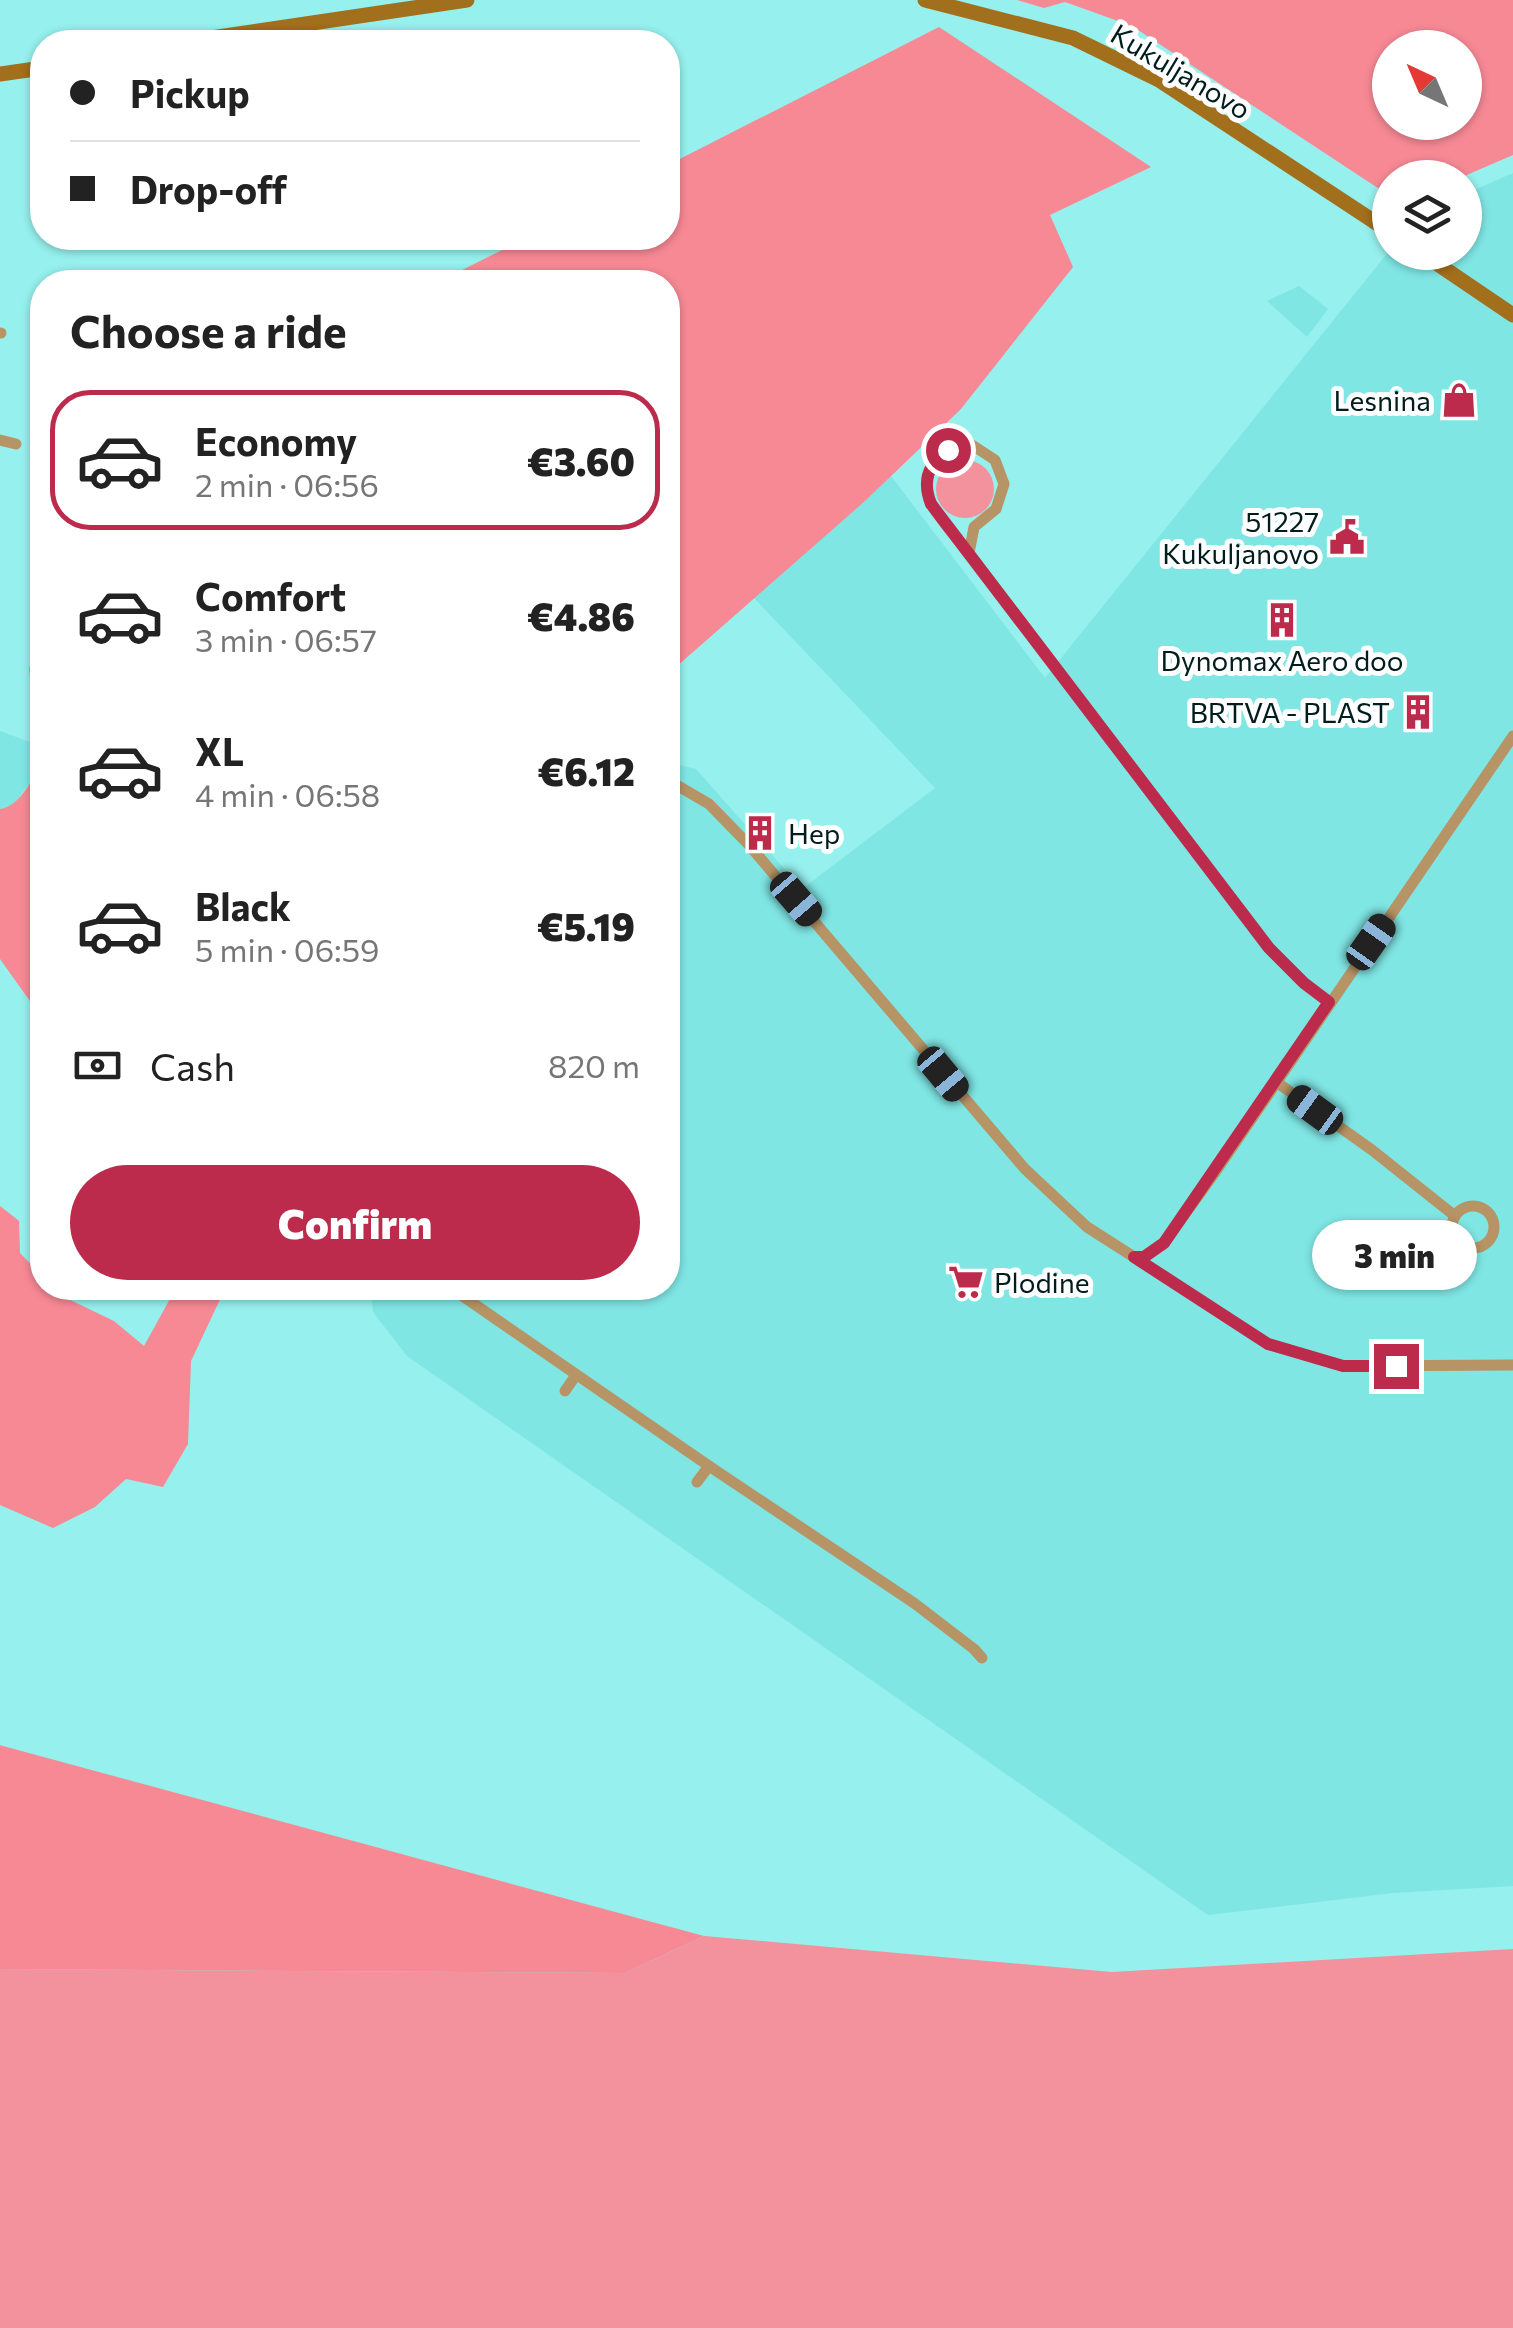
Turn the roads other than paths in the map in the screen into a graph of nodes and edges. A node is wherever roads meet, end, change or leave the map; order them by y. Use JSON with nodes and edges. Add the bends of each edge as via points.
{"nodes":[{"id":1,"x":467,"y":0,"type":"edge"},
{"id":2,"x":925,"y":0,"type":"edge"},
{"id":3,"x":265,"y":30,"type":"edge"},
{"id":4,"x":30,"y":70,"type":"edge"},
{"id":5,"x":0,"y":74,"type":"edge"},
{"id":6,"x":1372,"y":220,"type":"edge"},
{"id":7,"x":1447,"y":270,"type":"edge"},
{"id":8,"x":1513,"y":314,"type":"edge"},
{"id":9,"x":0,"y":440,"type":"edge"},
{"id":10,"x":16,"y":444,"type":"dead end"},
{"id":11,"x":968,"y":554,"type":"junction"},
{"id":12,"x":1513,"y":736,"type":"edge"},
{"id":13,"x":680,"y":787,"type":"edge"},
{"id":14,"x":1329,"y":1002,"type":"junction"},
{"id":15,"x":1275,"y":1082,"type":"junction"},
{"id":16,"x":1455,"y":1216,"type":"dead end"},
{"id":17,"x":1134,"y":1257,"type":"junction"},
{"id":18,"x":468,"y":1300,"type":"edge"},
{"id":19,"x":1513,"y":1365,"type":"edge"},
{"id":20,"x":576,"y":1375,"type":"junction"},
{"id":21,"x":565,"y":1391,"type":"dead end"},
{"id":22,"x":709,"y":1466,"type":"junction"},
{"id":23,"x":697,"y":1482,"type":"dead end"},
{"id":24,"x":982,"y":1658,"type":"dead end"}],
"edges":[{"from":1,"to":3,"type":"main road"},
{"from":2,"to":6,"type":"main road","name":"Kukuljanovo","via":[[1074,38],[1124,60]]},
{"from":4,"to":5,"type":"main road"},
{"from":7,"to":8,"type":"main road"},
{"from":9,"to":10,"type":"street"},
{"from":11,"to":11,"type":"street","via":[[974,527],[996,508],[1004,484],[995,460],[972,446],[938,457],[926,480],[931,504]]},
{"from":11,"to":14,"type":"street","via":[[1269,948]]},
{"from":12,"to":14,"type":"street"},
{"from":13,"to":17,"type":"street","via":[[709,804],[749,845],[1025,1169],[1087,1227]]},
{"from":14,"to":15,"type":"street"},
{"from":15,"to":16,"type":"street"},
{"from":15,"to":17,"type":"street","via":[[1164,1243]]},
{"from":17,"to":19,"type":"street","via":[[1268,1344],[1343,1366]]},
{"from":18,"to":20,"type":"street"},
{"from":20,"to":21,"type":"street"},
{"from":20,"to":22,"type":"street"},
{"from":22,"to":23,"type":"street"},
{"from":22,"to":24,"type":"street","via":[[914,1603]]}]}
